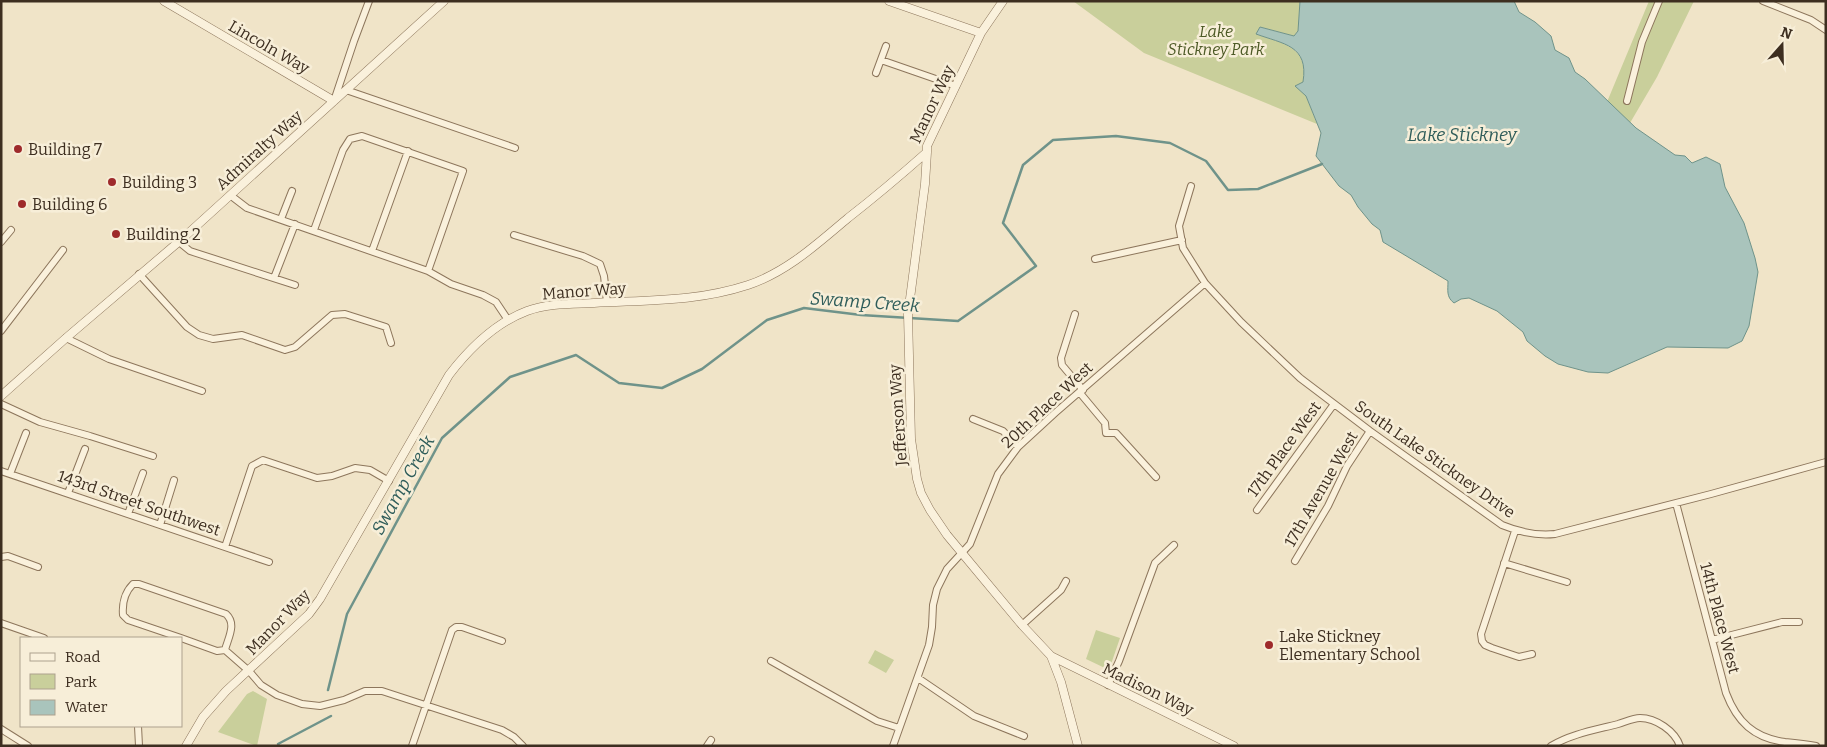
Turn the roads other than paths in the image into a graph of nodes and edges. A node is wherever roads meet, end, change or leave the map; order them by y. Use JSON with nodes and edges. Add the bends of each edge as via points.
{"nodes":[{"id":1,"x":164,"y":1,"type":"edge"},
{"id":2,"x":369,"y":1,"type":"edge"},
{"id":3,"x":444,"y":1,"type":"edge"},
{"id":4,"x":889,"y":1,"type":"edge"},
{"id":5,"x":1003,"y":1,"type":"edge"},
{"id":6,"x":1659,"y":1,"type":"edge"},
{"id":7,"x":1763,"y":1,"type":"edge"},
{"id":8,"x":1825,"y":29,"type":"edge"},
{"id":9,"x":981,"y":33,"type":"junction"},
{"id":10,"x":886,"y":46,"type":"dead end"},
{"id":11,"x":881,"y":60,"type":"junction"},
{"id":12,"x":876,"y":73,"type":"dead end"},
{"id":13,"x":956,"y":86,"type":"junction"},
{"id":14,"x":346,"y":90,"type":"junction"},
{"id":15,"x":334,"y":101,"type":"junction"},
{"id":16,"x":1627,"y":101,"type":"dead end"},
{"id":17,"x":515,"y":148,"type":"dead end"},
{"id":18,"x":408,"y":151,"type":"junction"},
{"id":19,"x":926,"y":152,"type":"junction"},
{"id":20,"x":1191,"y":186,"type":"dead end"},
{"id":21,"x":292,"y":190,"type":"dead end"},
{"id":22,"x":230,"y":195,"type":"junction"},
{"id":23,"x":281,"y":219,"type":"junction"},
{"id":24,"x":295,"y":224,"type":"junction"},
{"id":25,"x":11,"y":230,"type":"dead end"},
{"id":26,"x":314,"y":230,"type":"junction"},
{"id":27,"x":514,"y":235,"type":"dead end"},
{"id":28,"x":1182,"y":240,"type":"junction"},
{"id":29,"x":1,"y":242,"type":"edge"},
{"id":30,"x":179,"y":242,"type":"junction"},
{"id":31,"x":63,"y":250,"type":"dead end"},
{"id":32,"x":372,"y":251,"type":"junction"},
{"id":33,"x":1095,"y":259,"type":"dead end"},
{"id":34,"x":428,"y":271,"type":"junction"},
{"id":35,"x":139,"y":274,"type":"junction"},
{"id":36,"x":274,"y":278,"type":"junction"},
{"id":37,"x":1205,"y":283,"type":"junction"},
{"id":38,"x":295,"y":286,"type":"dead end"},
{"id":39,"x":608,"y":302,"type":"junction"},
{"id":40,"x":1075,"y":314,"type":"dead end"},
{"id":41,"x":508,"y":320,"type":"junction"},
{"id":42,"x":1,"y":331,"type":"edge"},
{"id":43,"x":66,"y":338,"type":"junction"},
{"id":44,"x":391,"y":343,"type":"dead end"},
{"id":45,"x":202,"y":391,"type":"dead end"},
{"id":46,"x":1082,"y":391,"type":"junction"},
{"id":47,"x":1,"y":396,"type":"edge"},
{"id":48,"x":1,"y":404,"type":"edge"},
{"id":49,"x":1334,"y":404,"type":"junction"},
{"id":50,"x":973,"y":419,"type":"dead end"},
{"id":51,"x":1370,"y":431,"type":"junction"},
{"id":52,"x":26,"y":433,"type":"dead end"},
{"id":53,"x":1018,"y":447,"type":"junction"},
{"id":54,"x":85,"y":449,"type":"dead end"},
{"id":55,"x":153,"y":456,"type":"dead end"},
{"id":56,"x":1826,"y":462,"type":"edge"},
{"id":57,"x":1,"y":471,"type":"edge"},
{"id":58,"x":143,"y":472,"type":"dead end"},
{"id":59,"x":10,"y":474,"type":"junction"},
{"id":60,"x":1156,"y":477,"type":"dead end"},
{"id":61,"x":174,"y":480,"type":"dead end"},
{"id":62,"x":388,"y":480,"type":"junction"},
{"id":63,"x":68,"y":493,"type":"junction"},
{"id":64,"x":1676,"y":503,"type":"junction"},
{"id":65,"x":1257,"y":510,"type":"dead end"},
{"id":66,"x":128,"y":514,"type":"junction"},
{"id":67,"x":160,"y":525,"type":"junction"},
{"id":68,"x":1515,"y":531,"type":"junction"},
{"id":69,"x":1174,"y":545,"type":"dead end"},
{"id":70,"x":226,"y":547,"type":"junction"},
{"id":71,"x":961,"y":553,"type":"junction"},
{"id":72,"x":1,"y":557,"type":"edge"},
{"id":73,"x":269,"y":562,"type":"dead end"},
{"id":74,"x":1296,"y":562,"type":"dead end"},
{"id":75,"x":1504,"y":563,"type":"junction"},
{"id":76,"x":38,"y":567,"type":"dead end"},
{"id":77,"x":1066,"y":581,"type":"dead end"},
{"id":78,"x":1567,"y":582,"type":"dead end"},
{"id":79,"x":1799,"y":622,"type":"dead end"},
{"id":80,"x":1,"y":623,"type":"edge"},
{"id":81,"x":1022,"y":625,"type":"junction"},
{"id":82,"x":41,"y":637,"type":"edge"},
{"id":83,"x":178,"y":637,"type":"edge"},
{"id":84,"x":182,"y":638,"type":"edge"},
{"id":85,"x":1712,"y":640,"type":"junction"},
{"id":86,"x":502,"y":641,"type":"dead end"},
{"id":87,"x":224,"y":650,"type":"junction"},
{"id":88,"x":1532,"y":654,"type":"dead end"},
{"id":89,"x":1051,"y":656,"type":"junction"},
{"id":90,"x":771,"y":661,"type":"dead end"},
{"id":91,"x":249,"y":671,"type":"junction"},
{"id":92,"x":918,"y":678,"type":"junction"},
{"id":93,"x":1108,"y":685,"type":"junction"},
{"id":94,"x":426,"y":704,"type":"junction"},
{"id":95,"x":138,"y":727,"type":"edge"},
{"id":96,"x":899,"y":728,"type":"junction"},
{"id":97,"x":1,"y":729,"type":"edge"},
{"id":98,"x":1024,"y":736,"type":"dead end"},
{"id":99,"x":28,"y":746,"type":"edge"},
{"id":100,"x":139,"y":746,"type":"edge"},
{"id":101,"x":186,"y":746,"type":"edge"},
{"id":102,"x":412,"y":746,"type":"edge"},
{"id":103,"x":523,"y":746,"type":"edge"},
{"id":104,"x":893,"y":746,"type":"edge"},
{"id":105,"x":1078,"y":746,"type":"edge"},
{"id":106,"x":1234,"y":746,"type":"edge"},
{"id":107,"x":1550,"y":746,"type":"edge"},
{"id":108,"x":1680,"y":746,"type":"edge"},
{"id":109,"x":1816,"y":746,"type":"edge"}],
"edges":[{"from":1,"to":15,"type":"street","name":"Lincoln Way"},
{"from":2,"to":15,"type":"street"},
{"from":3,"to":14,"type":"street","name":"Admiralty Way"},
{"from":4,"to":9,"type":"street"},
{"from":5,"to":9,"type":"street","name":"Manor Way"},
{"from":6,"to":16,"type":"street","via":[[1642,42]]},
{"from":7,"to":8,"type":"street"},
{"from":9,"to":13,"type":"street","name":"Manor Way"},
{"from":10,"to":11,"type":"street"},
{"from":11,"to":12,"type":"street"},
{"from":11,"to":13,"type":"street"},
{"from":13,"to":19,"type":"street","name":"Manor Way"},
{"from":14,"to":15,"type":"street","name":"Admiralty Way"},
{"from":14,"to":17,"type":"street"},
{"from":15,"to":22,"type":"street","name":"Admiralty Way"},
{"from":18,"to":26,"type":"street","via":[[362,136],[350,139]]},
{"from":18,"to":32,"type":"street"},
{"from":18,"to":34,"type":"street","via":[[463,171]]},
{"from":19,"to":39,"type":"street","name":"Manor Way","via":[[801,258],[750,284],[679,300]]},
{"from":19,"to":71,"type":"street","name":"Jefferson Way","via":[[908,314],[911,440],[921,493]]},
{"from":20,"to":28,"type":"street","name":"South Lake Stickney Drive","via":[[1180,226]]},
{"from":21,"to":23,"type":"street"},
{"from":22,"to":23,"type":"street","via":[[248,208]]},
{"from":22,"to":30,"type":"street","name":"Admiralty Way"},
{"from":23,"to":24,"type":"street"},
{"from":24,"to":26,"type":"street"},
{"from":24,"to":36,"type":"street"},
{"from":25,"to":29,"type":"street"},
{"from":26,"to":32,"type":"street"},
{"from":27,"to":39,"type":"street","via":[[600,264]]},
{"from":28,"to":33,"type":"street"},
{"from":28,"to":37,"type":"street","name":"South Lake Stickney Drive","via":[[1183,248]]},
{"from":30,"to":35,"type":"street","name":"Admiralty Way"},
{"from":30,"to":36,"type":"street","via":[[190,251]]},
{"from":31,"to":42,"type":"street"},
{"from":32,"to":34,"type":"street"},
{"from":34,"to":41,"type":"street","via":[[496,302]]},
{"from":35,"to":43,"type":"street","name":"Admiralty Way"},
{"from":35,"to":44,"type":"street","via":[[187,327],[199,336],[213,340],[242,335],[285,350],[295,347],[332,314],[345,314],[386,327]]},
{"from":36,"to":38,"type":"street"},
{"from":37,"to":46,"type":"street","name":"20th Place West"},
{"from":37,"to":49,"type":"street","name":"South Lake Stickney Drive","via":[[1294,373]]},
{"from":39,"to":41,"type":"street","name":"Manor Way","via":[[551,305],[528,310]]},
{"from":40,"to":46,"type":"street","via":[[1061,358],[1062,365]]},
{"from":41,"to":62,"type":"street","name":"Manor Way","via":[[464,356]]},
{"from":43,"to":45,"type":"street","via":[[109,358]]},
{"from":43,"to":47,"type":"street","name":"Admiralty Way"},
{"from":46,"to":53,"type":"street","name":"20th Place West"},
{"from":46,"to":60,"type":"street","via":[[1104,422],[1106,433],[1116,433]]},
{"from":48,"to":55,"type":"street","via":[[40,422]]},
{"from":49,"to":51,"type":"street","name":"South Lake Stickney Drive"},
{"from":49,"to":65,"type":"street","name":"17th Place West"},
{"from":50,"to":53,"type":"street","via":[[1003,431]]},
{"from":51,"to":68,"type":"street","name":"South Lake Stickney Drive","via":[[1481,511]]},
{"from":51,"to":74,"type":"street","name":"17th Avenue West"},
{"from":52,"to":59,"type":"street"},
{"from":53,"to":71,"type":"street","name":"20th Place West","via":[[998,474],[978,528]]},
{"from":54,"to":63,"type":"street"},
{"from":56,"to":64,"type":"street","name":"South Lake Stickney Drive"},
{"from":57,"to":59,"type":"street","name":"143rd Street Southwest"},
{"from":58,"to":66,"type":"street"},
{"from":59,"to":63,"type":"street","name":"143rd Street Southwest"},
{"from":61,"to":67,"type":"street"},
{"from":62,"to":70,"type":"street","via":[[370,470],[355,468],[317,478],[263,460],[252,466]]},
{"from":62,"to":91,"type":"street","name":"Manor Way","via":[[320,599],[309,614]]},
{"from":63,"to":66,"type":"street","name":"143rd Street Southwest"},
{"from":64,"to":68,"type":"street","name":"South Lake Stickney Drive","via":[[1556,534],[1534,535]]},
{"from":64,"to":85,"type":"street","name":"14th Place West"},
{"from":66,"to":67,"type":"street","name":"143rd Street Southwest"},
{"from":67,"to":70,"type":"street","name":"143rd Street Southwest"},
{"from":68,"to":75,"type":"street"},
{"from":69,"to":93,"type":"street","via":[[1156,563]]},
{"from":70,"to":73,"type":"street","name":"143rd Street Southwest"},
{"from":71,"to":81,"type":"street","name":"Jefferson Way"},
{"from":71,"to":92,"type":"street","name":"20th Place West","via":[[947,569],[937,589],[929,644]]},
{"from":72,"to":76,"type":"street","via":[[8,556]]},
{"from":75,"to":78,"type":"street"},
{"from":75,"to":88,"type":"street","via":[[1481,634],[1482,641],[1519,657]]},
{"from":77,"to":81,"type":"street","via":[[1061,590]]},
{"from":79,"to":85,"type":"street","via":[[1782,622]]},
{"from":80,"to":82,"type":"street"},
{"from":81,"to":89,"type":"street","name":"Jefferson Way"},
{"from":83,"to":87,"type":"street","via":[[128,620],[123,615],[126,593],[133,584],[226,614],[233,624]]},
{"from":84,"to":87,"type":"street","via":[[217,651]]},
{"from":85,"to":109,"type":"street","name":"14th Place West","via":[[1726,693],[1740,720],[1753,732],[1776,740]]},
{"from":86,"to":94,"type":"street","via":[[462,627],[452,630]]},
{"from":87,"to":91,"type":"street"},
{"from":89,"to":93,"type":"street","name":"Madison Way"},
{"from":89,"to":105,"type":"street","name":"Jefferson Way"},
{"from":90,"to":96,"type":"street","via":[[877,721]]},
{"from":91,"to":94,"type":"street","via":[[261,685],[277,695],[302,704],[320,706],[365,691],[382,691]]},
{"from":91,"to":101,"type":"street","name":"Manor Way","via":[[203,717]]},
{"from":92,"to":96,"type":"street","name":"20th Place West"},
{"from":92,"to":98,"type":"street","via":[[974,716]]},
{"from":93,"to":106,"type":"street","name":"Madison Way"},
{"from":94,"to":102,"type":"street"},
{"from":94,"to":103,"type":"street","via":[[502,730]]},
{"from":95,"to":100,"type":"street"},
{"from":96,"to":104,"type":"street","name":"20th Place West"},
{"from":97,"to":99,"type":"street"},
{"from":107,"to":108,"type":"street","via":[[1567,738],[1640,718],[1656,721],[1671,732]]}]}
